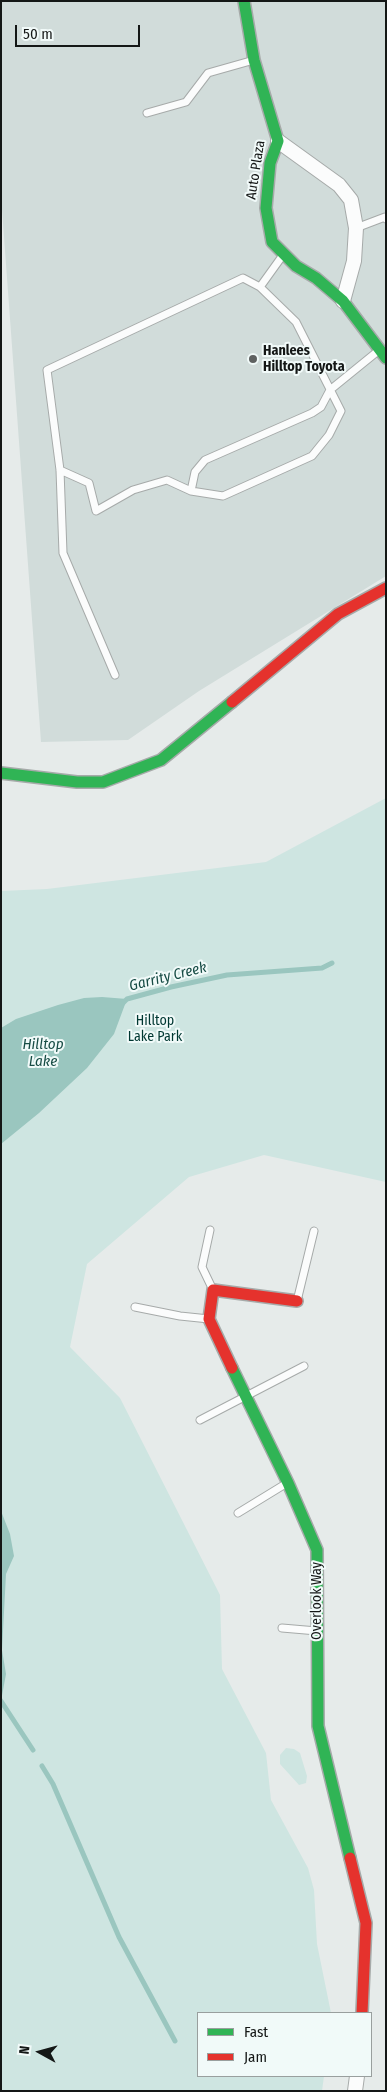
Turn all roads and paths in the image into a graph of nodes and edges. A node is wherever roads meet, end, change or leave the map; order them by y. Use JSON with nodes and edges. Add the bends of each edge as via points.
{"nodes":[{"id":1,"x":244,"y":1,"type":"edge"},
{"id":2,"x":254,"y":60,"type":"junction"},
{"id":3,"x":147,"y":113,"type":"dead end"},
{"id":4,"x":278,"y":141,"type":"junction"},
{"id":5,"x":386,"y":218,"type":"edge"},
{"id":6,"x":356,"y":228,"type":"junction"},
{"id":7,"x":284,"y":253,"type":"junction"},
{"id":8,"x":260,"y":287,"type":"junction"},
{"id":9,"x":343,"y":300,"type":"junction"},
{"id":10,"x":383,"y":354,"type":"edge"},
{"id":11,"x":330,"y":390,"type":"junction"},
{"id":12,"x":60,"y":470,"type":"junction"},
{"id":13,"x":191,"y":492,"type":"junction"},
{"id":14,"x":386,"y":588,"type":"edge"},
{"id":15,"x":114,"y":675,"type":"dead end"},
{"id":16,"x":1,"y":773,"type":"edge"},
{"id":17,"x":210,"y":1230,"type":"dead end"},
{"id":18,"x":314,"y":1230,"type":"dead end"},
{"id":19,"x":213,"y":1290,"type":"junction"},
{"id":20,"x":297,"y":1301,"type":"joint"},
{"id":21,"x":135,"y":1307,"type":"dead end"},
{"id":22,"x":210,"y":1319,"type":"junction"},
{"id":23,"x":304,"y":1366,"type":"dead end"},
{"id":24,"x":246,"y":1396,"type":"junction"},
{"id":25,"x":200,"y":1420,"type":"dead end"},
{"id":26,"x":288,"y":1483,"type":"junction"},
{"id":27,"x":238,"y":1514,"type":"dead end"},
{"id":28,"x":282,"y":1628,"type":"dead end"},
{"id":29,"x":317,"y":1631,"type":"junction"},
{"id":30,"x":362,"y":2012,"type":"edge"},
{"id":31,"x":357,"y":2077,"type":"edge"},
{"id":32,"x":355,"y":2091,"type":"edge"}],
"edges":[{"from":1,"to":2,"type":"street","name":"Auto Plaza"},
{"from":2,"to":3,"type":"lane","via":[[208,73],[186,102]]},
{"from":2,"to":4,"type":"street","name":"Auto Plaza"},
{"from":4,"to":6,"type":"street","via":[[339,185],[350,200]]},
{"from":4,"to":7,"type":"street","name":"Auto Plaza","via":[[270,163],[266,208],[272,242]]},
{"from":5,"to":6,"type":"lane"},
{"from":6,"to":9,"type":"street","via":[[354,261]]},
{"from":7,"to":8,"type":"lane"},
{"from":7,"to":9,"type":"street","name":"Auto Plaza","via":[[296,266]]},
{"from":8,"to":11,"type":"lane","via":[[296,322]]},
{"from":8,"to":12,"type":"lane","via":[[243,278],[47,370]]},
{"from":9,"to":10,"type":"street","name":"Auto Plaza"},
{"from":10,"to":11,"type":"lane"},
{"from":11,"to":13,"type":"lane","via":[[321,407],[312,413],[205,460],[195,472]]},
{"from":11,"to":13,"type":"lane","via":[[341,411],[329,435],[312,456],[223,496]]},
{"from":12,"to":13,"type":"lane","via":[[89,483],[96,511],[132,490],[166,480]]},
{"from":12,"to":15,"type":"lane","via":[[63,553]]},
{"from":14,"to":16,"type":"street","via":[[338,614],[161,760],[103,782]]},
{"from":17,"to":19,"type":"lane","via":[[202,1267]]},
{"from":18,"to":20,"type":"lane"},
{"from":19,"to":20,"type":"street"},
{"from":19,"to":22,"type":"street"},
{"from":21,"to":22,"type":"lane"},
{"from":22,"to":24,"type":"street","name":"Overlook Way"},
{"from":23,"to":24,"type":"lane"},
{"from":24,"to":25,"type":"lane"},
{"from":24,"to":26,"type":"street","name":"Overlook Way"},
{"from":26,"to":27,"type":"lane"},
{"from":26,"to":29,"type":"street","name":"Overlook Way","via":[[317,1550]]},
{"from":28,"to":29,"type":"lane"},
{"from":29,"to":30,"type":"street","name":"Overlook Way","via":[[318,1726],[366,1923]]},
{"from":31,"to":32,"type":"street"}]}
